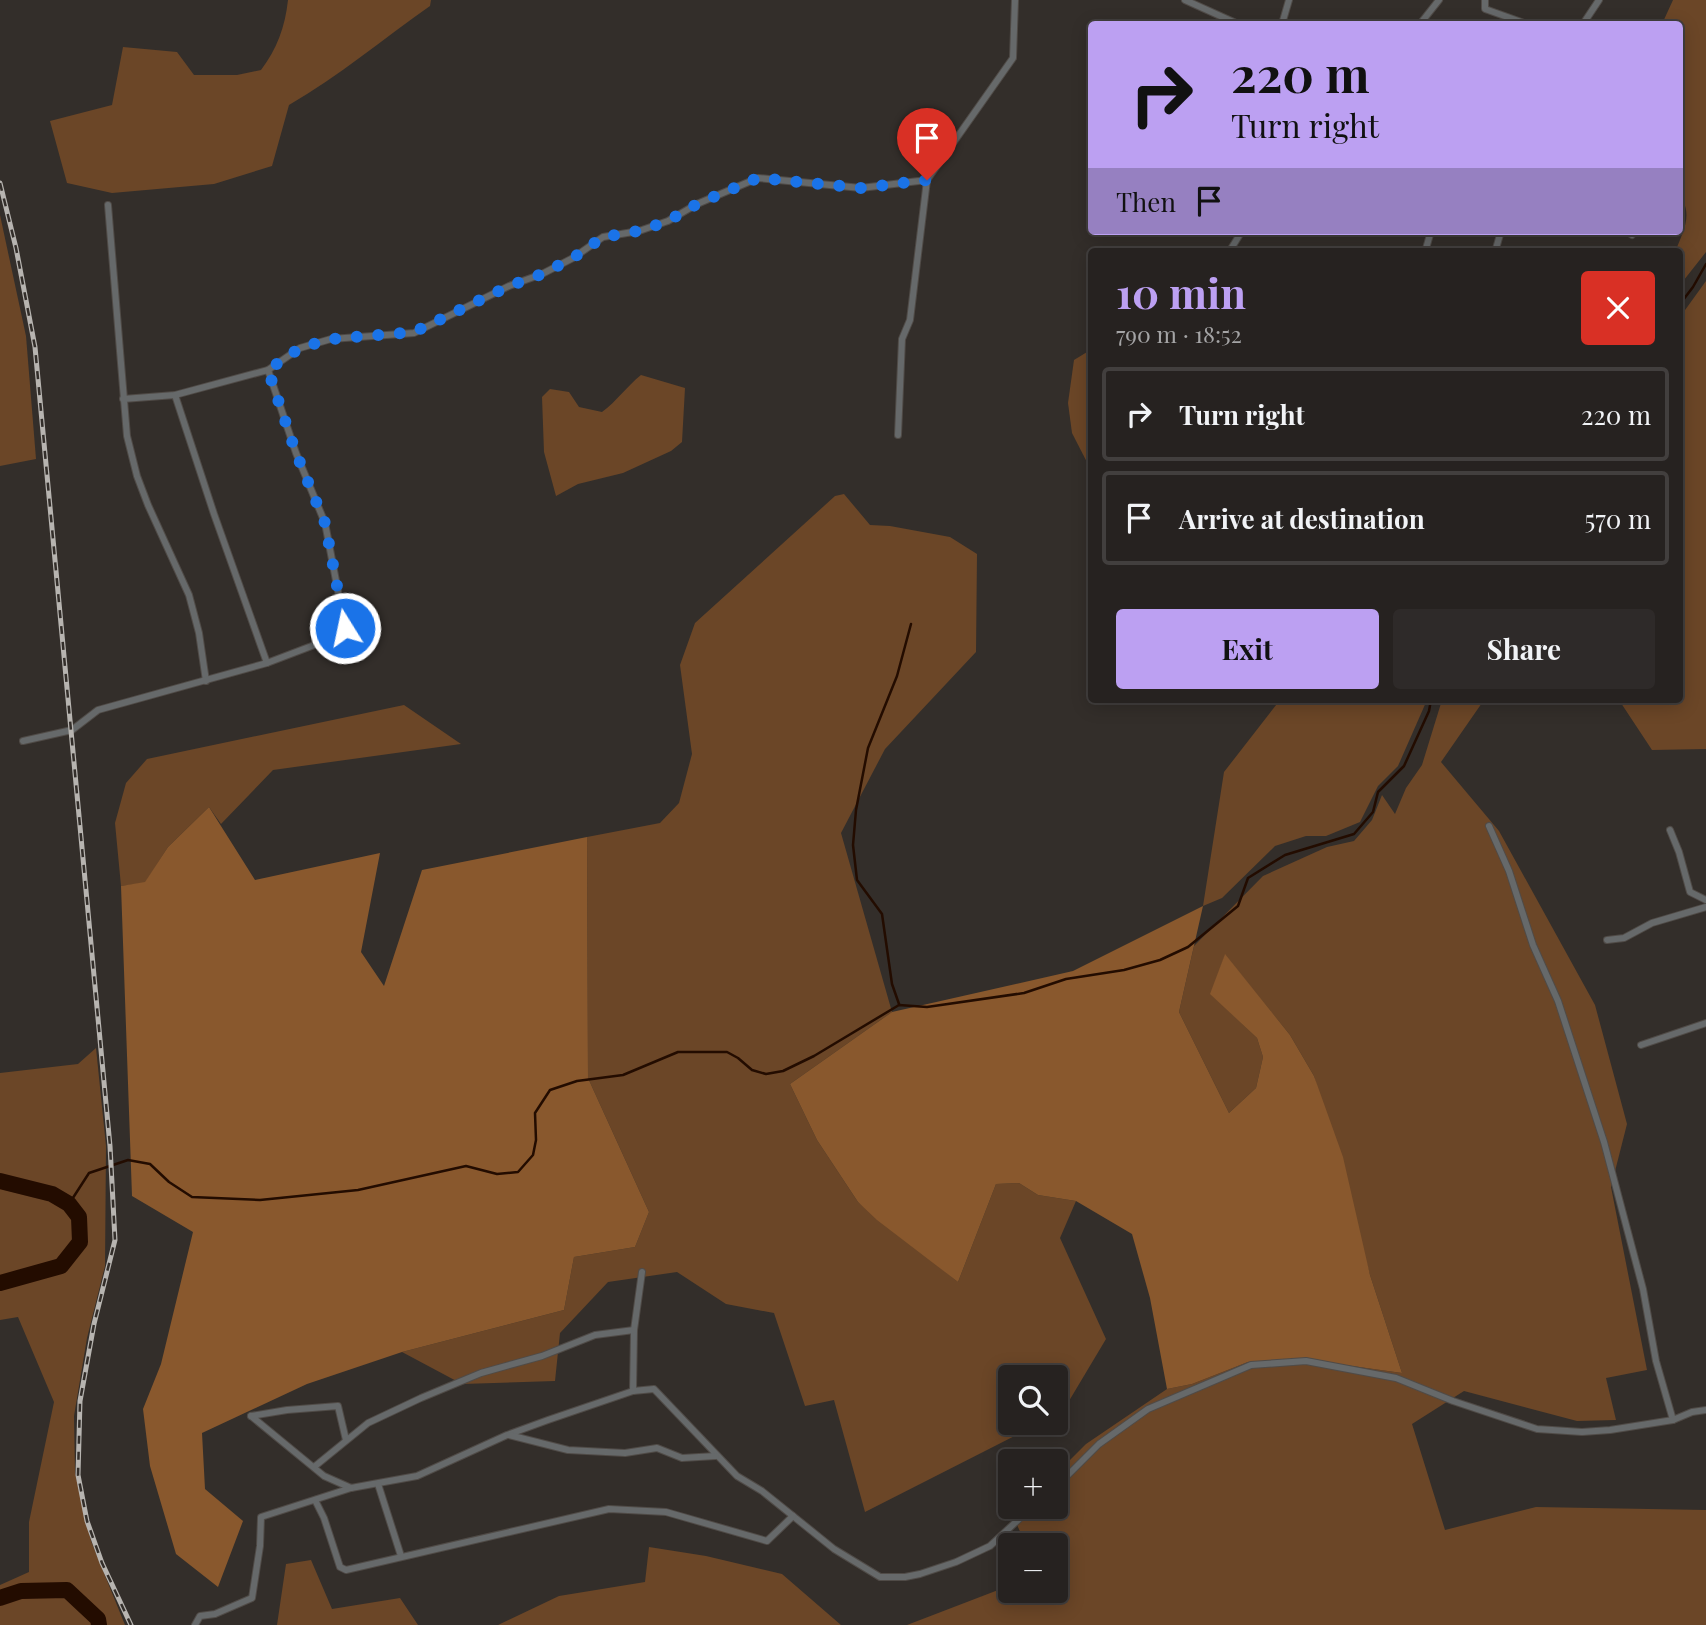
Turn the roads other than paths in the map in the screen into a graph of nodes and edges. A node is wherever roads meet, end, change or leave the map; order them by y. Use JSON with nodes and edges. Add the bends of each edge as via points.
{"nodes":[{"id":1,"x":1014,"y":0,"type":"edge"},
{"id":2,"x":1185,"y":0,"type":"edge"},
{"id":3,"x":1289,"y":0,"type":"edge"},
{"id":4,"x":1439,"y":0,"type":"edge"},
{"id":5,"x":1485,"y":0,"type":"edge"},
{"id":6,"x":1599,"y":0,"type":"edge"},
{"id":7,"x":1231,"y":21,"type":"edge"},
{"id":8,"x":1283,"y":21,"type":"edge"},
{"id":9,"x":1422,"y":21,"type":"edge"},
{"id":10,"x":1519,"y":21,"type":"edge"},
{"id":11,"x":1585,"y":21,"type":"edge"},
{"id":12,"x":927,"y":180,"type":"junction"},
{"id":13,"x":108,"y":205,"type":"dead end"},
{"id":14,"x":268,"y":370,"type":"junction"},
{"id":15,"x":175,"y":395,"type":"junction"},
{"id":16,"x":123,"y":399,"type":"junction"},
{"id":17,"x":898,"y":435,"type":"dead end"},
{"id":18,"x":267,"y":663,"type":"junction"},
{"id":19,"x":206,"y":681,"type":"junction"},
{"id":20,"x":23,"y":741,"type":"dead end"},
{"id":21,"x":1489,"y":826,"type":"dead end"},
{"id":22,"x":1670,"y":830,"type":"dead end"},
{"id":23,"x":1706,"y":900,"type":"edge"},
{"id":24,"x":1706,"y":906,"type":"edge"},
{"id":25,"x":1606,"y":940,"type":"dead end"},
{"id":26,"x":1706,"y":1023,"type":"edge"},
{"id":27,"x":1641,"y":1045,"type":"dead end"},
{"id":28,"x":642,"y":1272,"type":"dead end"},
{"id":29,"x":634,"y":1330,"type":"junction"},
{"id":30,"x":633,"y":1391,"type":"junction"},
{"id":31,"x":1706,"y":1410,"type":"edge"},
{"id":32,"x":1673,"y":1420,"type":"junction"},
{"id":33,"x":507,"y":1435,"type":"junction"},
{"id":34,"x":346,"y":1440,"type":"junction"},
{"id":35,"x":716,"y":1456,"type":"junction"},
{"id":36,"x":314,"y":1467,"type":"junction"},
{"id":37,"x":1068,"y":1475,"type":"edge"},
{"id":38,"x":378,"y":1484,"type":"junction"},
{"id":39,"x":351,"y":1488,"type":"junction"},
{"id":40,"x":315,"y":1500,"type":"junction"},
{"id":41,"x":793,"y":1516,"type":"junction"},
{"id":42,"x":1019,"y":1519,"type":"edge"},
{"id":43,"x":401,"y":1556,"type":"junction"},
{"id":44,"x":195,"y":1625,"type":"edge"}],
"edges":[{"from":1,"to":12,"type":"street","via":[[1013,58]]},
{"from":2,"to":7,"type":"street"},
{"from":3,"to":8,"type":"street"},
{"from":4,"to":9,"type":"street"},
{"from":5,"to":10,"type":"street","via":[[1485,9]]},
{"from":6,"to":11,"type":"street"},
{"from":12,"to":14,"type":"street","via":[[862,188],[758,178],[668,221],[603,237],[542,274],[414,332],[331,339],[300,348]]},
{"from":12,"to":17,"type":"street","via":[[910,320],[902,339]]},
{"from":13,"to":16,"type":"street"},
{"from":14,"to":15,"type":"street"},
{"from":14,"to":18,"type":"street","via":[[325,523],[345,628],[338,636]]},
{"from":15,"to":16,"type":"street"},
{"from":15,"to":18,"type":"street"},
{"from":16,"to":19,"type":"street","via":[[134,467],[187,589]]},
{"from":18,"to":19,"type":"street"},
{"from":19,"to":20,"type":"street","via":[[98,710],[72,730]]},
{"from":21,"to":32,"type":"street","via":[[1558,1001],[1605,1142]]},
{"from":22,"to":23,"type":"street","via":[[1690,892]]},
{"from":24,"to":25,"type":"street","via":[[1652,923],[1624,938]]},
{"from":26,"to":27,"type":"street"},
{"from":28,"to":29,"type":"street"},
{"from":29,"to":30,"type":"street"},
{"from":29,"to":34,"type":"street","via":[[595,1335],[481,1373],[376,1419]]},
{"from":30,"to":33,"type":"street"},
{"from":30,"to":35,"type":"street","via":[[654,1389]]},
{"from":31,"to":32,"type":"street"},
{"from":32,"to":37,"type":"street","via":[[1582,1432],[1537,1429],[1396,1378],[1306,1361],[1251,1365],[1148,1409],[1100,1444]]},
{"from":33,"to":35,"type":"street","via":[[568,1450],[625,1453],[657,1448],[682,1458]]},
{"from":33,"to":38,"type":"street","via":[[417,1476]]},
{"from":34,"to":36,"type":"street"},
{"from":34,"to":36,"type":"street","via":[[338,1406],[251,1416]]},
{"from":35,"to":41,"type":"street"},
{"from":36,"to":39,"type":"street"},
{"from":38,"to":39,"type":"street"},
{"from":38,"to":43,"type":"street"},
{"from":39,"to":40,"type":"street"},
{"from":40,"to":43,"type":"street","via":[[342,1569]]},
{"from":40,"to":44,"type":"street","via":[[261,1517],[252,1598],[200,1616]]},
{"from":41,"to":42,"type":"street","via":[[880,1577],[905,1577],[956,1562],[990,1546]]},
{"from":41,"to":43,"type":"street","via":[[767,1541],[666,1512],[609,1509]]}]}
